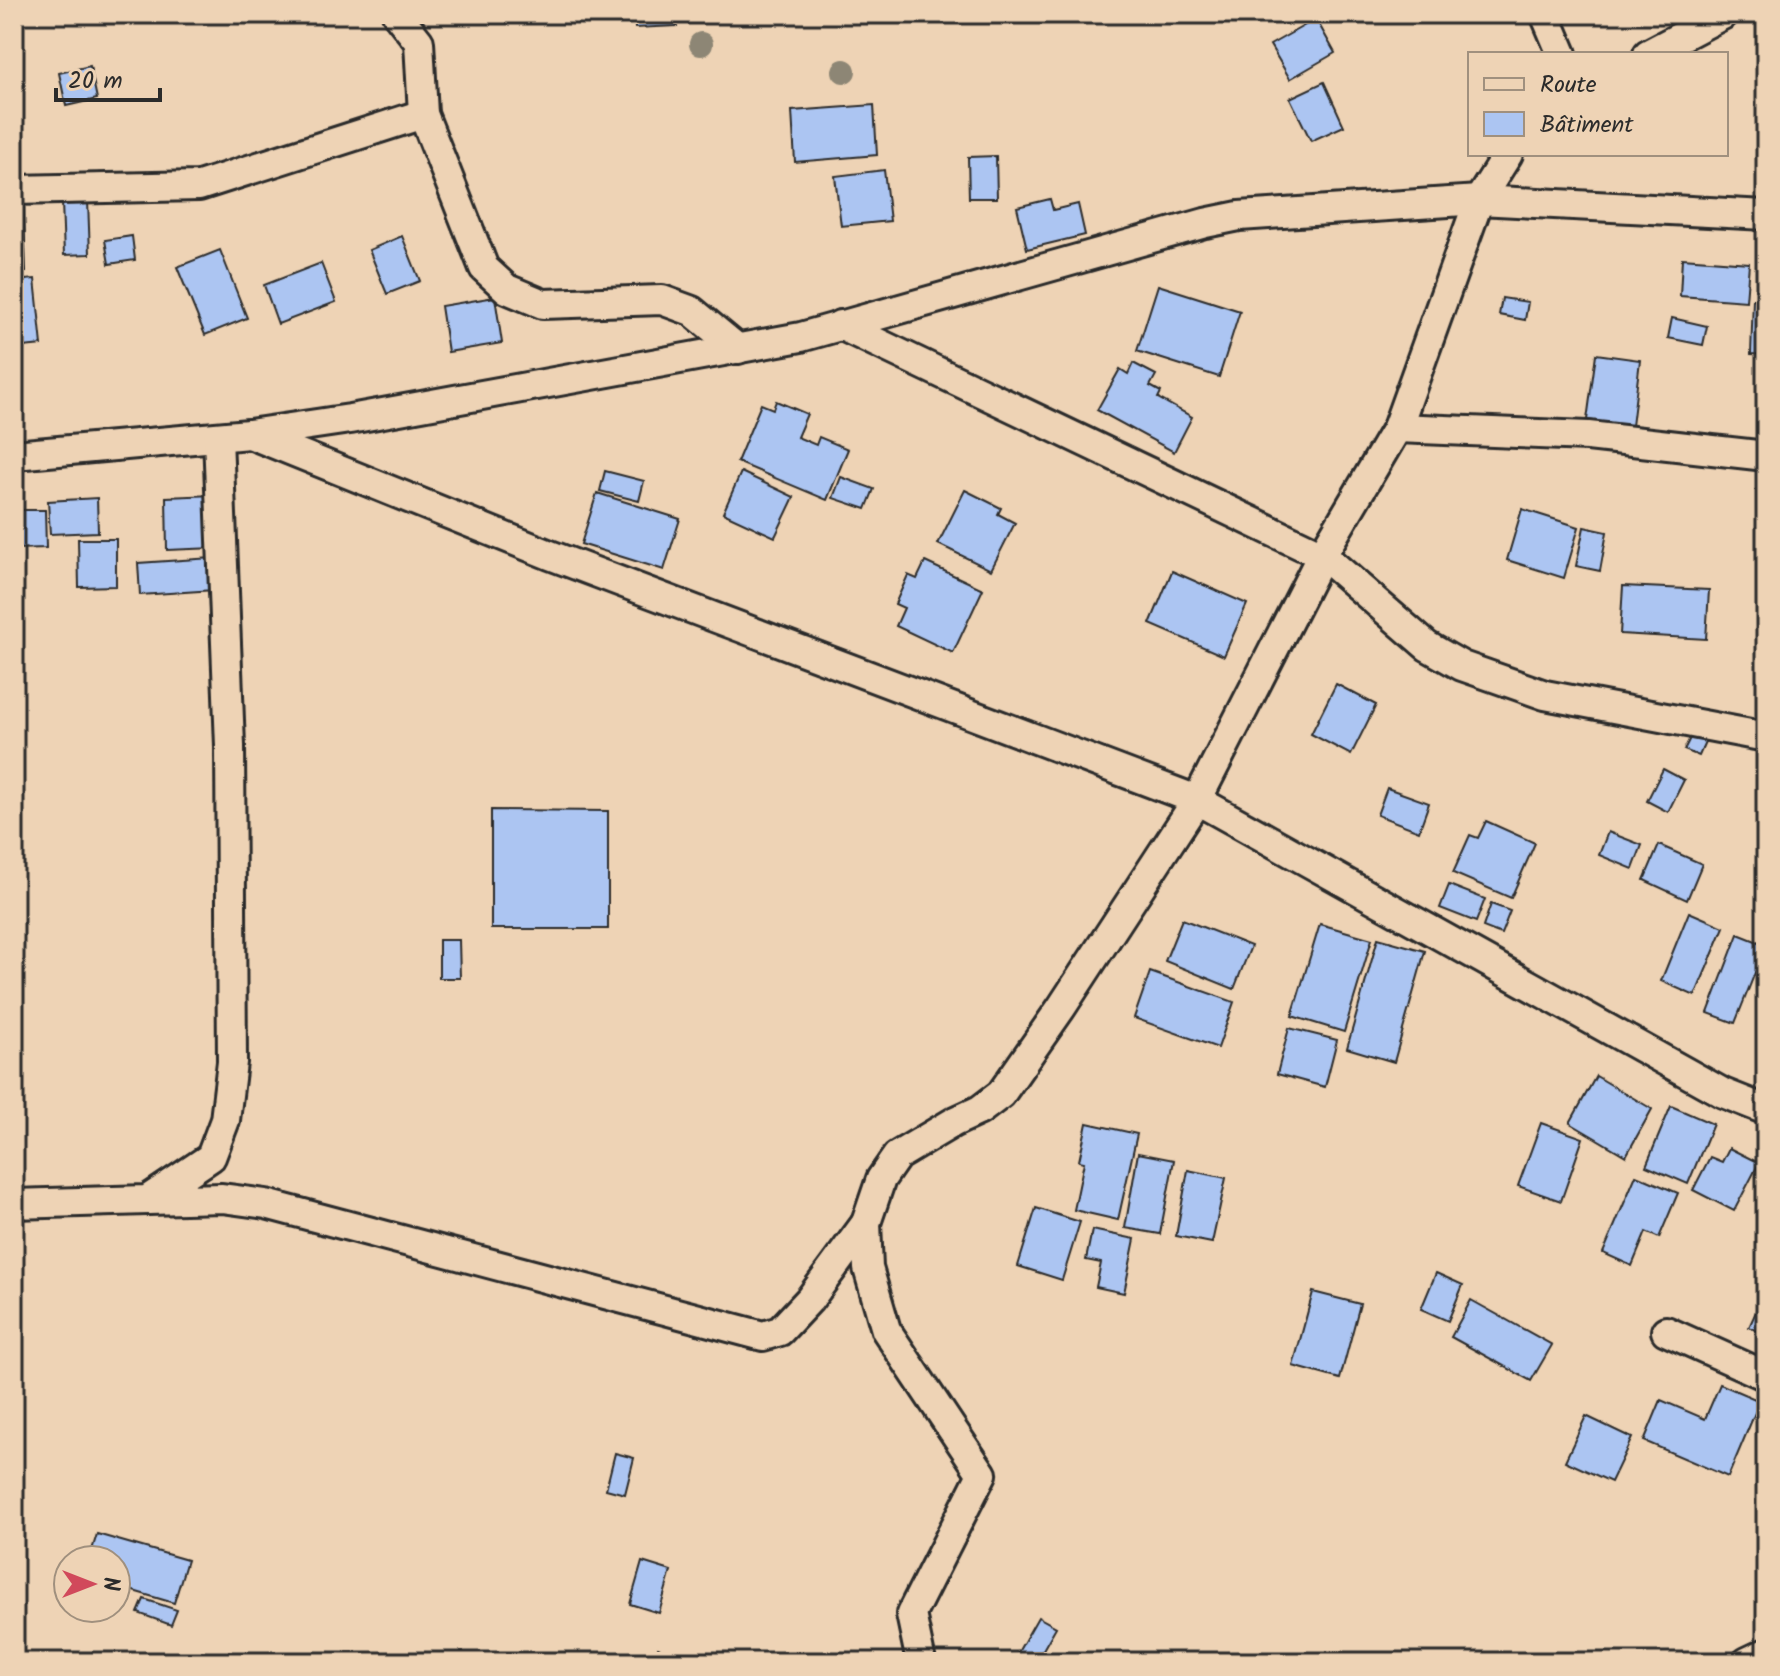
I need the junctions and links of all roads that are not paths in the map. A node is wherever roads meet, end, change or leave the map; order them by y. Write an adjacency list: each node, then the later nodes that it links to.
1 (397, 14): 6 (street)
2 (1545, 14): 4 (street)
3 (1724, 14): 5 (street)
4 (1561, 52)
5 (1652, 52)
6 (423, 114): 8 (street); 12 (street)
7 (1507, 156): 9 (street)
8 (14, 190)
9 (1479, 200): 10 (street); 11 (street); 13 (street)
10 (1766, 215)
11 (840, 325): 12 (street); 18 (street)
12 (738, 349): 14 (street)
13 (1397, 428): 17 (street); 18 (street)
14 (249, 434): 15 (street); 20 (street)
15 (218, 437): 16 (street); 22 (street)
16 (14, 455)
17 (1766, 456)
18 (1322, 555): 19 (street); 20 (street)
19 (1766, 737)
20 (1197, 800): 21 (street); 24 (street)
21 (1766, 1110)
22 (147, 1200): 23 (street); 24 (street)
23 (14, 1204)
24 (866, 1223): 28 (street)
25 (1666, 1331): 26 (street)
26 (1766, 1376)
27 (1766, 1653): 29 (street)
28 (921, 1662)
29 (1747, 1662)

